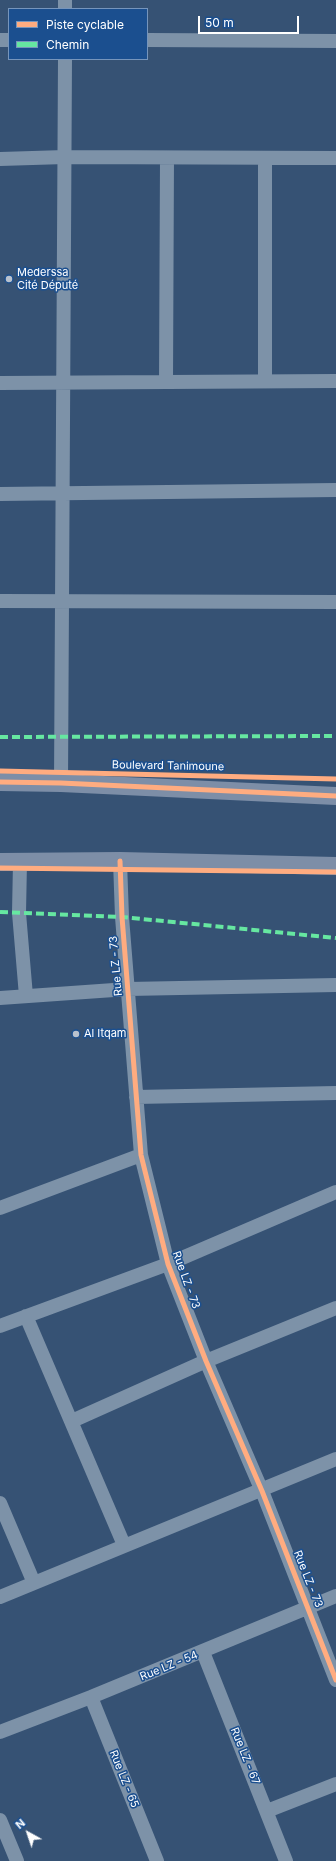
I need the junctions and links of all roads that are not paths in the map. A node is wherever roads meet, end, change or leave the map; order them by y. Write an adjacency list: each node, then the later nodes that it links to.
1 (148, 40): 2 (street)
2 (336, 41)
3 (65, 60): 4 (street)
4 (64, 157): 5 (street); 8 (street); 13 (street)
5 (167, 158): 6 (street); 11 (street)
6 (265, 158): 7 (street); 9 (street)
7 (336, 158)
8 (0, 159)
9 (265, 381): 10 (street); 11 (street)
10 (336, 381)
11 (166, 382): 13 (street)
12 (0, 383): 13 (street)
13 (63, 383): 15 (street)
14 (336, 490): 15 (street)
15 (63, 493): 16 (street); 18 (street)
16 (0, 494)
17 (0, 601): 18 (street)
18 (62, 602): 19 (street); 21 (street)
19 (336, 602)
20 (0, 782): 21 (main road, Boulevard Tanimoune)
21 (61, 783): 22 (main road, Boulevard Tanimoune)
22 (336, 796)
23 (120, 861): 25 (main road); 26 (main road); 28 (street, Rue LZ - 73)
24 (0, 862): 25 (main road)
25 (20, 862): 29 (street)
26 (336, 866)
27 (336, 985): 28 (street)
28 (128, 989): 29 (street); 32 (street, Rue LZ - 73)
29 (26, 996): 30 (street)
30 (0, 998)
31 (336, 1093): 32 (street)
32 (136, 1097): 33 (street, Rue LZ - 73)
33 (141, 1155): 35 (street); 36 (street, Rue LZ - 73)
34 (336, 1192): 36 (street)
35 (0, 1208)
36 (168, 1264): 38 (street); 40 (street, Rue LZ - 73)
37 (336, 1308): 40 (street)
38 (26, 1316): 39 (street); 41 (street)
39 (0, 1326)
40 (206, 1361): 41 (street); 43 (street, Rue LZ - 73)
41 (72, 1420): 45 (street)
42 (336, 1459): 43 (street)
43 (262, 1491): 45 (street); 49 (street, Rue LZ - 73)
44 (0, 1504): 46 (street)
45 (124, 1545): 46 (street)
46 (34, 1583): 48 (street)
47 (336, 1596): 49 (street, Rue LZ - 54)
48 (0, 1597)
49 (308, 1607): 50 (street, Rue LZ - 54); 51 (street, Rue LZ - 73)
50 (203, 1652): 52 (street, Rue LZ - 54); 55 (street, Rue LZ - 67)
51 (336, 1680)
52 (91, 1697): 53 (street, Rue LZ - 54); 58 (street, Rue LZ - 65)
53 (0, 1732)
54 (336, 1784): 55 (street)
55 (267, 1811): 59 (street, Rue LZ - 67)
56 (0, 1820): 57 (street)
57 (17, 1861)
58 (157, 1861)
59 (286, 1861)

